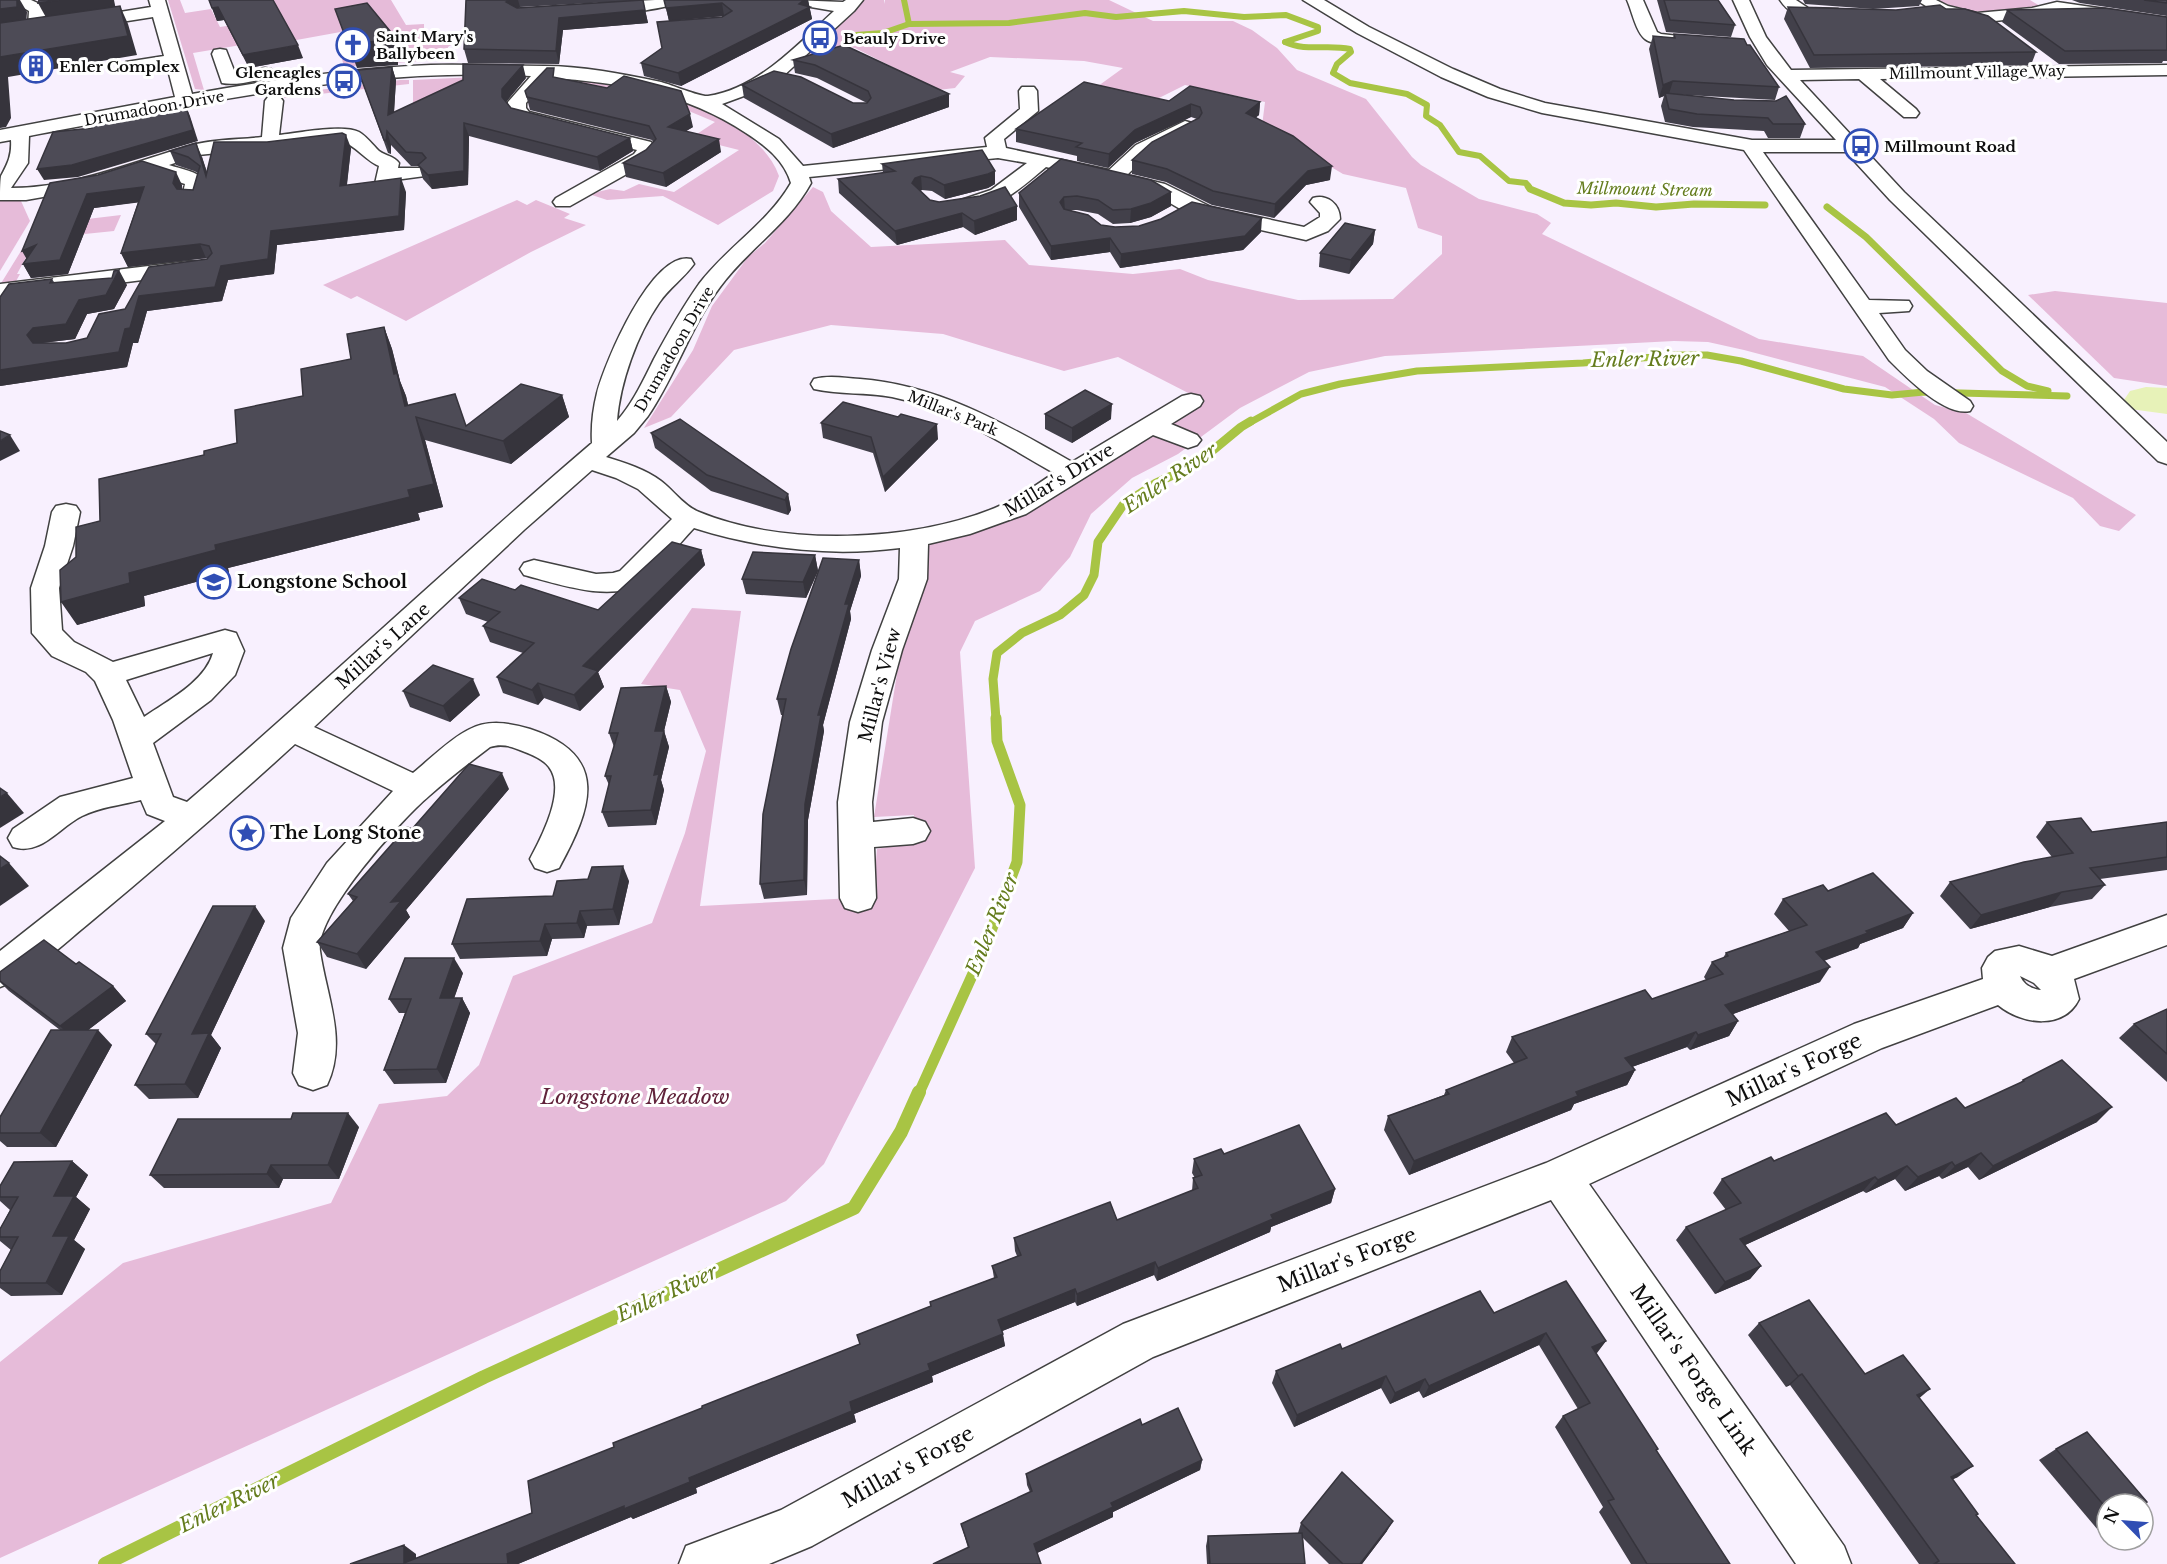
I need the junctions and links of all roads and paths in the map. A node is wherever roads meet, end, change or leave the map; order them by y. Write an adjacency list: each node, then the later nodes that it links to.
1 (18, 0): 19 (street)
2 (673, 0): 11 (street)
3 (799, 0): 9 (street)
4 (1311, 0): 44 (street)
5 (1635, 0): 22 (street)
6 (1741, 0): 34 (street)
7 (1788, 0): 15 (street)
8 (2038, 0): 13 (street)
9 (852, 4): 33 (street)
10 (158, 5): 19 (street); 27 (street)
11 (654, 5): 14 (street); 18 (street)
12 (1920, 7): 16 (street)
13 (2057, 7): 16 (street); 17 (street)
14 (585, 9)
15 (1849, 14)
16 (1978, 18): 20 (street)
17 (2167, 23)
18 (659, 26)
19 (36, 30): 21 (street)
20 (1999, 30)
21 (0, 36)
22 (1715, 44)
23 (2034, 57): 29 (street)
24 (612, 60): 32 (street)
25 (314, 64): 27 (street)
26 (132, 66): 27 (street)
27 (186, 67): 38 (street)
28 (545, 70): 32 (street, Drumadoon Drive); 38 (street, Drumadoon Drive); 56 (street)
29 (2052, 70): 30 (street, Millmount Village Way); 31 (street, Millmount Village Way)
30 (2167, 70)
31 (1863, 74): 34 (street, Millmount Village Way); 40 (street)
32 (591, 75): 39 (street, Drumadoon Drive)
33 (774, 75): 35 (street); 39 (street)
34 (1787, 75): 46 (street)
35 (792, 78)
36 (1028, 91): 47 (street)
37 (274, 101): 45 (street)
38 (185, 102): 42 (street, Drumadoon Drive)
39 (709, 102): 51 (street, Drumadoon Drive)
40 (1910, 113)
41 (1190, 125): 52 (street)
42 (19, 133): 43 (street, Drumadoon Drive); 53 (street)
43 (0, 136)
44 (1740, 138): 46 (street); 69 (street)
45 (274, 141): 49 (street); 50 (street)
46 (1851, 146): 76 (street)
47 (998, 152): 48 (street); 51 (street)
48 (1042, 160): 52 (street); 59 (street)
49 (147, 165): 54 (street); 55 (street)
50 (418, 172)
51 (798, 172): 75 (street, Drumadoon Drive)
52 (1113, 177): 58 (street)
53 (0, 187)
54 (0, 194)
55 (192, 197)
56 (572, 197)
57 (1320, 202): 61 (street)
58 (1189, 206): 60 (street); 61 (street)
59 (950, 207)
60 (1170, 219)
61 (1305, 234): 62 (street)
62 (1258, 240)
63 (683, 264): 75 (street)
64 (206, 267): 65 (street)
65 (147, 273): 66 (street); 67 (street)
66 (0, 291)
67 (133, 300)
68 (1901, 306): 69 (street)
69 (1863, 307): 72 (street)
70 (823, 384): 77 (street, Millar's Park)
71 (1191, 401): 73 (street, Millar's Drive)
72 (1961, 406)
73 (1152, 425): 74 (street); 77 (street, Millar's Drive)
74 (1188, 440)
75 (596, 453): 79 (street, Millar's Drive); 83 (street, Millar's Lane)
76 (2167, 456)
77 (1073, 473): 80 (street, Millar's Drive)
78 (66, 512): 82 (street)
79 (689, 518): 80 (street, Millar's Drive); 81 (street)
80 (914, 537): 89 (street, Millar's View)
81 (534, 569)
82 (108, 675): 84 (street); 84 (street)
83 (291, 729): 86 (street); 87 (street, Millar's Lane)
84 (135, 740): 85 (street)
85 (151, 785): 87 (street); 90 (street)
86 (416, 788): 91 (street); 95 (street)
87 (192, 818): 94 (street, Millar's Lane)
88 (913, 831): 89 (street)
89 (856, 836): 92 (street, Millar's View)
90 (25, 838)
91 (547, 859)
92 (858, 898)
93 (2162, 939): 96 (street, Millar's Forge)
94 (0, 972)
95 (313, 1073)
96 (1560, 1177): 97 (street, Millar's Forge); 98 (street, Millar's Forge Link)
97 (704, 1564)
98 (1826, 1564)

